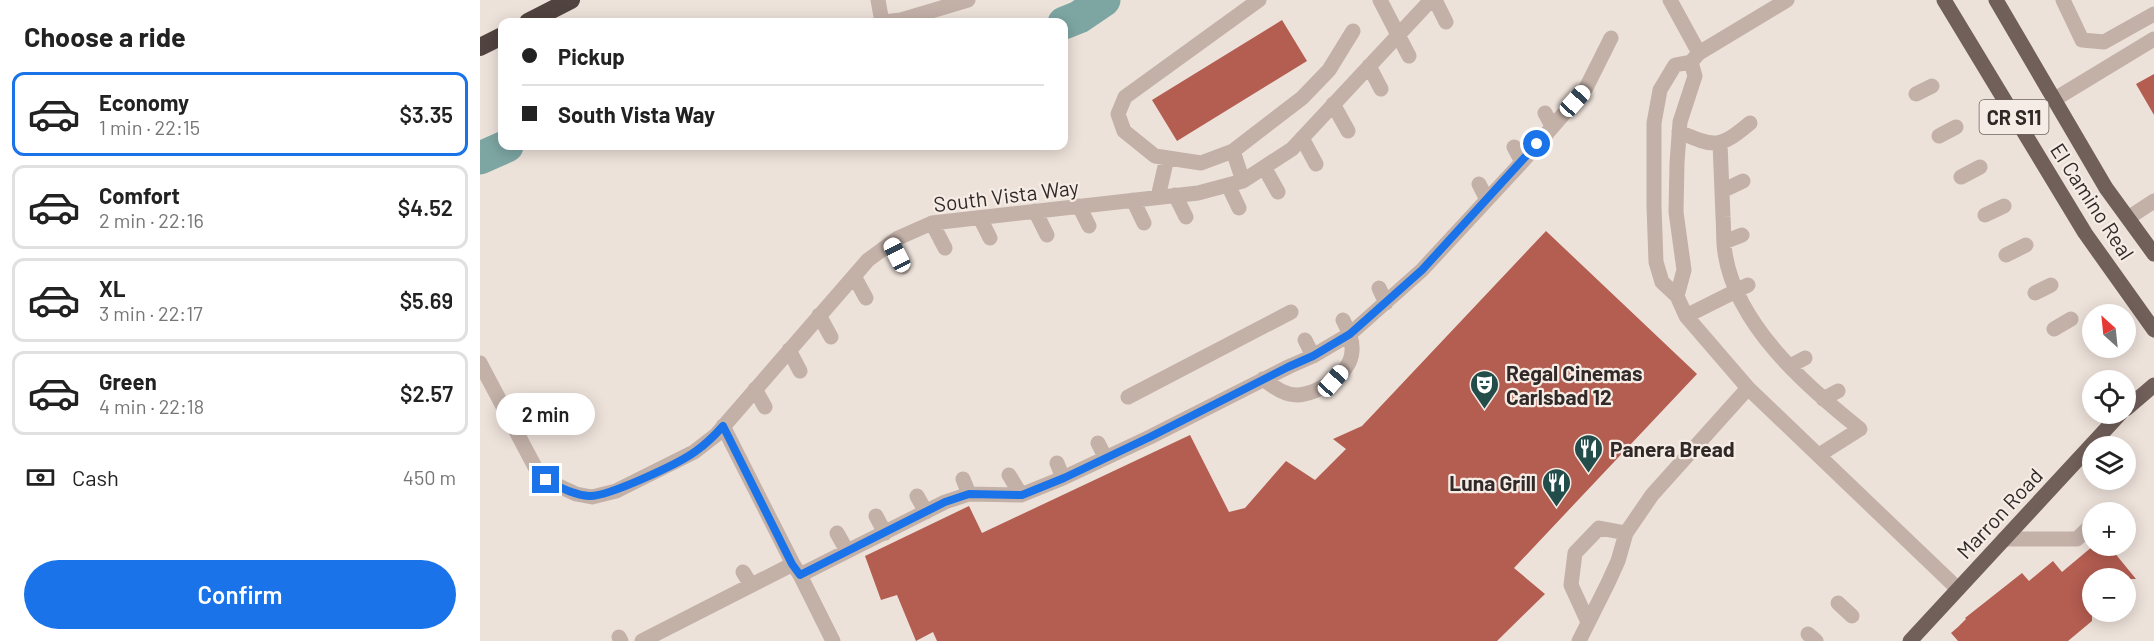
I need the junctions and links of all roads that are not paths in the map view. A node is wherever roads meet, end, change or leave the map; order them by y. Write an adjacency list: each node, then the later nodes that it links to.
1 (878, 0): 14 (street)
2 (968, 0): 15 (street)
3 (1259, 0): 42 (street)
4 (1380, 0): 18 (street)
5 (1433, 0): 16 (street); 18 (street, South Vista Way)
6 (1670, 0): 24 (street)
7 (1786, 0): 24 (street)
8 (1996, 0): 31 (main road, El Camino Real / CR S11)
9 (2063, 0): 12 (street)
10 (570, 1): 13 (highway)
11 (1943, 1): 98 (main road, El Camino Real / CR S11)
12 (2154, 14)
13 (536, 18)
14 (881, 18)
15 (908, 18)
16 (1446, 22)
17 (1353, 31): 26 (street)
18 (1398, 35): 23 (street); 25 (street, South Vista Way)
19 (498, 38): 22 (highway)
20 (1611, 38): 43 (street)
21 (2154, 39): 31 (street)
22 (480, 47)
23 (1410, 56)
24 (1695, 58): 36 (street); 89 (street)
25 (1370, 66): 28 (street); 29 (street, South Vista Way)
26 (1329, 70): 29 (street); 41 (street)
27 (1932, 86): 30 (street)
28 (1382, 89)
29 (1347, 90): 32 (street, South Vista Way)
30 (1916, 94)
31 (2055, 99): 66 (main road, El Camino Real / CR S11)
32 (1334, 104): 35 (street); 38 (street, South Vista Way)
33 (1750, 123): 39 (street)
34 (1956, 127): 37 (street)
35 (1348, 131)
36 (1679, 132): 39 (street); 89 (street)
37 (1939, 136)
38 (1302, 138): 44 (street); 45 (street, South Vista Way)
39 (1720, 143): 52 (street)
40 (1514, 147): 43 (street)
41 (1233, 151): 42 (street); 48 (street)
42 (1167, 158): 55 (street)
43 (1522, 162): 57 (street)
44 (1316, 164)
45 (1264, 167): 48 (street, South Vista Way); 53 (street)
46 (1980, 167): 47 (street)
47 (1961, 177)
48 (1243, 181): 51 (street, South Vista Way)
49 (1743, 181): 52 (street)
50 (1479, 184): 57 (street)
51 (1228, 185): 54 (street, South Vista Way); 61 (street)
52 (1722, 191): 75 (street)
53 (1278, 192)
54 (1175, 195): 55 (street, South Vista Way); 64 (street)
55 (1158, 197): 56 (street, South Vista Way)
56 (1133, 200): 59 (street, South Vista Way); 69 (street)
57 (1487, 200): 71 (street)
58 (2154, 201): 66 (street)
59 (1079, 206): 62 (street, South Vista Way); 70 (street)
60 (2004, 206): 63 (street)
61 (1239, 208)
62 (1035, 211): 65 (street, South Vista Way); 72 (street)
63 (1985, 215)
64 (1186, 217)
65 (980, 218): 68 (street, South Vista Way); 74 (street)
66 (2128, 218): 79 (main road, El Camino Real / CR S11)
67 (1446, 220): 71 (street)
68 (932, 223): 76 (street, South Vista Way); 78 (street)
69 (1144, 223)
70 (1089, 226)
71 (1454, 234): 83 (street)
72 (1047, 235)
73 (1742, 235): 75 (street)
74 (990, 238)
75 (1725, 242): 87 (street)
76 (891, 243): 82 (street); 84 (street, South Vista Way)
77 (2026, 245): 80 (street)
78 (945, 248)
79 (2154, 254)
80 (2006, 255)
81 (1414, 256): 83 (street)
82 (903, 267)
83 (1422, 270): 91 (street)
84 (854, 276): 90 (street); 93 (street, South Vista Way)
85 (2051, 285): 88 (street)
86 (1379, 288): 91 (street)
87 (1741, 288): 94 (street); 108 (street)
88 (2035, 294)
89 (1677, 296): 94 (street)
90 (866, 298)
91 (1386, 303): 99 (street)
92 (1291, 312): 105 (street)
93 (819, 315): 100 (street); 103 (street, South Vista Way)
94 (1686, 316): 112 (street)
95 (2071, 319): 97 (street)
96 (1343, 320): 99 (street)
97 (2054, 329)
98 (2154, 330)
99 (1350, 334): 104 (street); 110 (street)
100 (831, 337)
101 (1305, 340): 104 (street)
102 (1201, 342): 105 (street)
103 (789, 350): 109 (street); 113 (street, South Vista Way)
104 (1313, 356): 110 (street)
105 (1208, 357): 115 (street)
106 (1805, 358): 108 (street)
107 (480, 363): 120 (street, South Vista Way)
108 (1790, 366): 116 (street)
109 (800, 370)
110 (1263, 379): 124 (street)
111 (2154, 385): 117 (main road)
112 (1748, 388): 121 (street); 133 (street)
113 (755, 389): 118 (street); 120 (street, South Vista Way)
114 (1838, 391): 116 (street)
115 (1128, 397)
116 (1823, 399): 121 (street)
117 (2136, 400)
118 (765, 407)
119 (2111, 424): 135 (main road, Marron Road)
120 (723, 426): 137 (street)
121 (1819, 455): 138 (street)
122 (1057, 463): 124 (street)
123 (1009, 475): 127 (street)
124 (1064, 478): 127 (street)
125 (963, 479): 126 (street)
126 (969, 494): 127 (street); 129 (street)
127 (1022, 495)
128 (917, 496): 129 (street)
129 (926, 512): 132 (street)
130 (876, 516): 132 (street)
131 (837, 533): 136 (street)
132 (885, 533): 136 (street)
133 (1626, 533): 141 (street); 141 (street)
134 (2082, 534): 135 (street)
135 (2004, 539): 138 (main road, Marron Road)
136 (847, 551): 137 (street)
137 (796, 569): 142 (street); 143 (street)
138 (1958, 589): 145 (main road, Marron Road)
139 (1838, 603): 140 (street)
140 (1852, 616)
141 (1588, 622): 144 (street)
142 (642, 641)
143 (832, 641)
144 (1579, 641)
145 (1910, 641)

